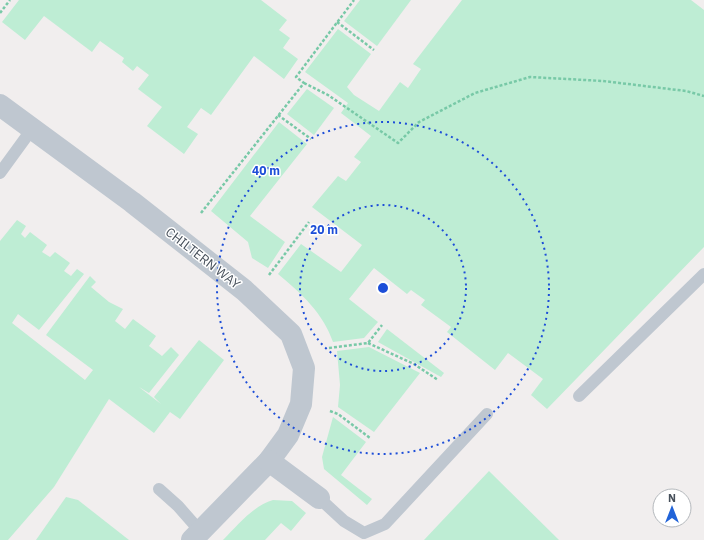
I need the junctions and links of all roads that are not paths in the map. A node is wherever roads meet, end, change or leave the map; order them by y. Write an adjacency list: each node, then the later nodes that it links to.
1 (0, 105): 2 (street, CHILTERN WAY)
2 (32, 129): 3 (lane); 7 (street, CHILTERN WAY)
3 (0, 173)
4 (704, 274): 5 (lane)
5 (579, 396)
6 (487, 414): 9 (lane)
7 (270, 461): 9 (street); 10 (street, CHILTERN WAY)
8 (159, 489): 10 (lane)
9 (319, 498)
10 (196, 536)

